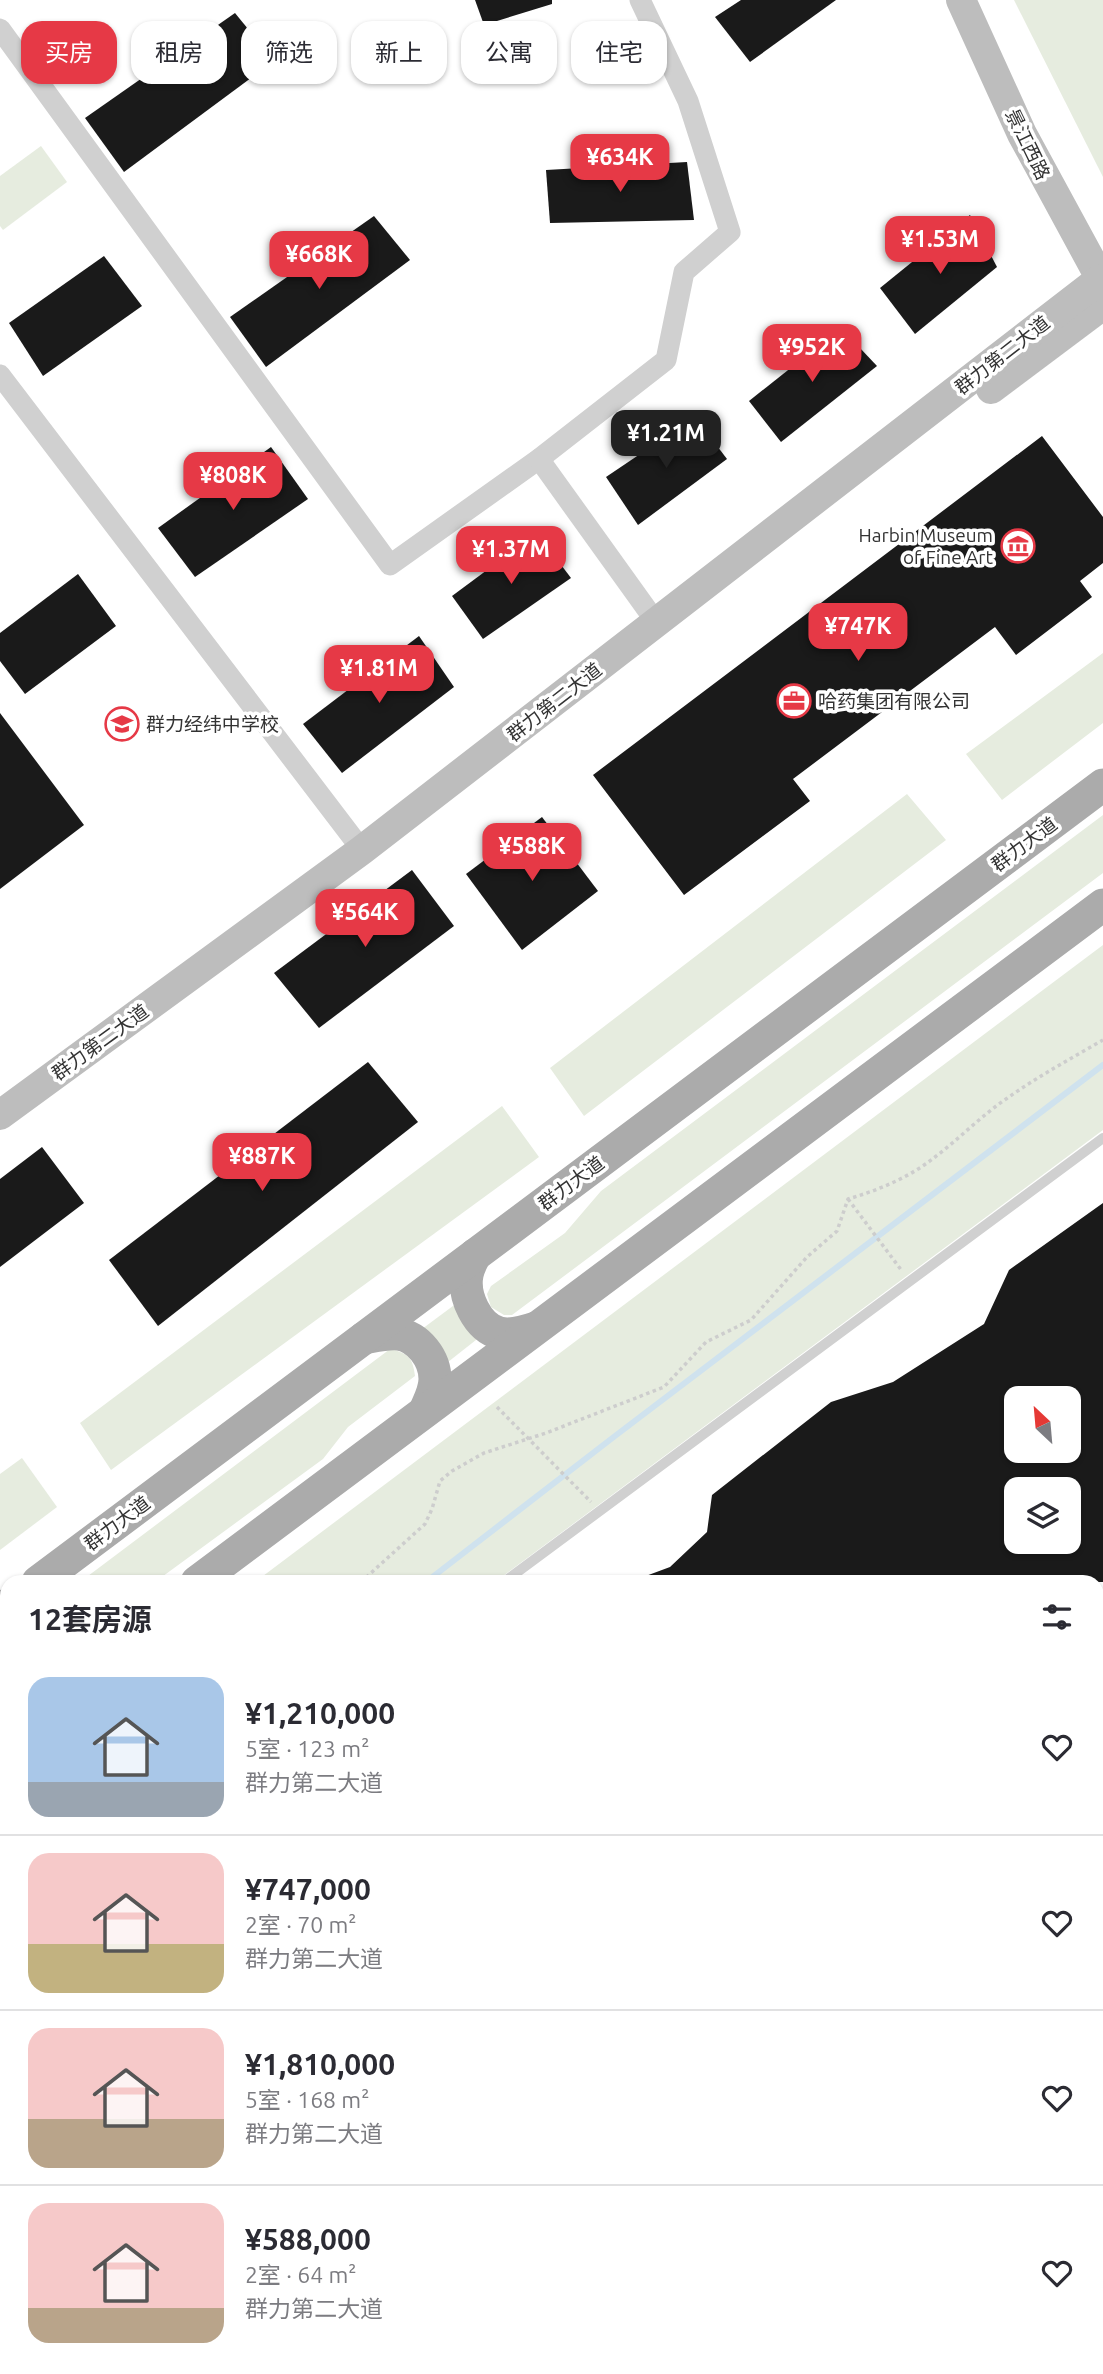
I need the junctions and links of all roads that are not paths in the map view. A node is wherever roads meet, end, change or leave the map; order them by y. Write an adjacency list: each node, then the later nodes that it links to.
1 (640, 0): 6 (street)
2 (961, 0): 4 (main road, 景江西路)
3 (0, 29): 6 (street)
4 (1101, 283): 7 (main road, 群力第二大道); 12 (main road, 群力第二大道)
5 (0, 375): 9 (street)
6 (539, 459): 7 (street)
7 (656, 622): 9 (main road, 群力第二大道)
8 (1103, 785): 14 (main road, 群力大道)
9 (362, 850): 11 (main road, 群力第二大道)
10 (1103, 905): 15 (main road)
11 (0, 1115)
12 (0, 1134)
13 (1103, 1138): 20 (lane)
14 (475, 1255): 15 (main road); 16 (main road, 群力大道)
15 (536, 1328): 17 (main road)
16 (364, 1338): 17 (main road); 18 (main road, 群力大道)
17 (425, 1411): 19 (main road)
18 (47, 1575)
19 (206, 1575)
20 (514, 1575)

